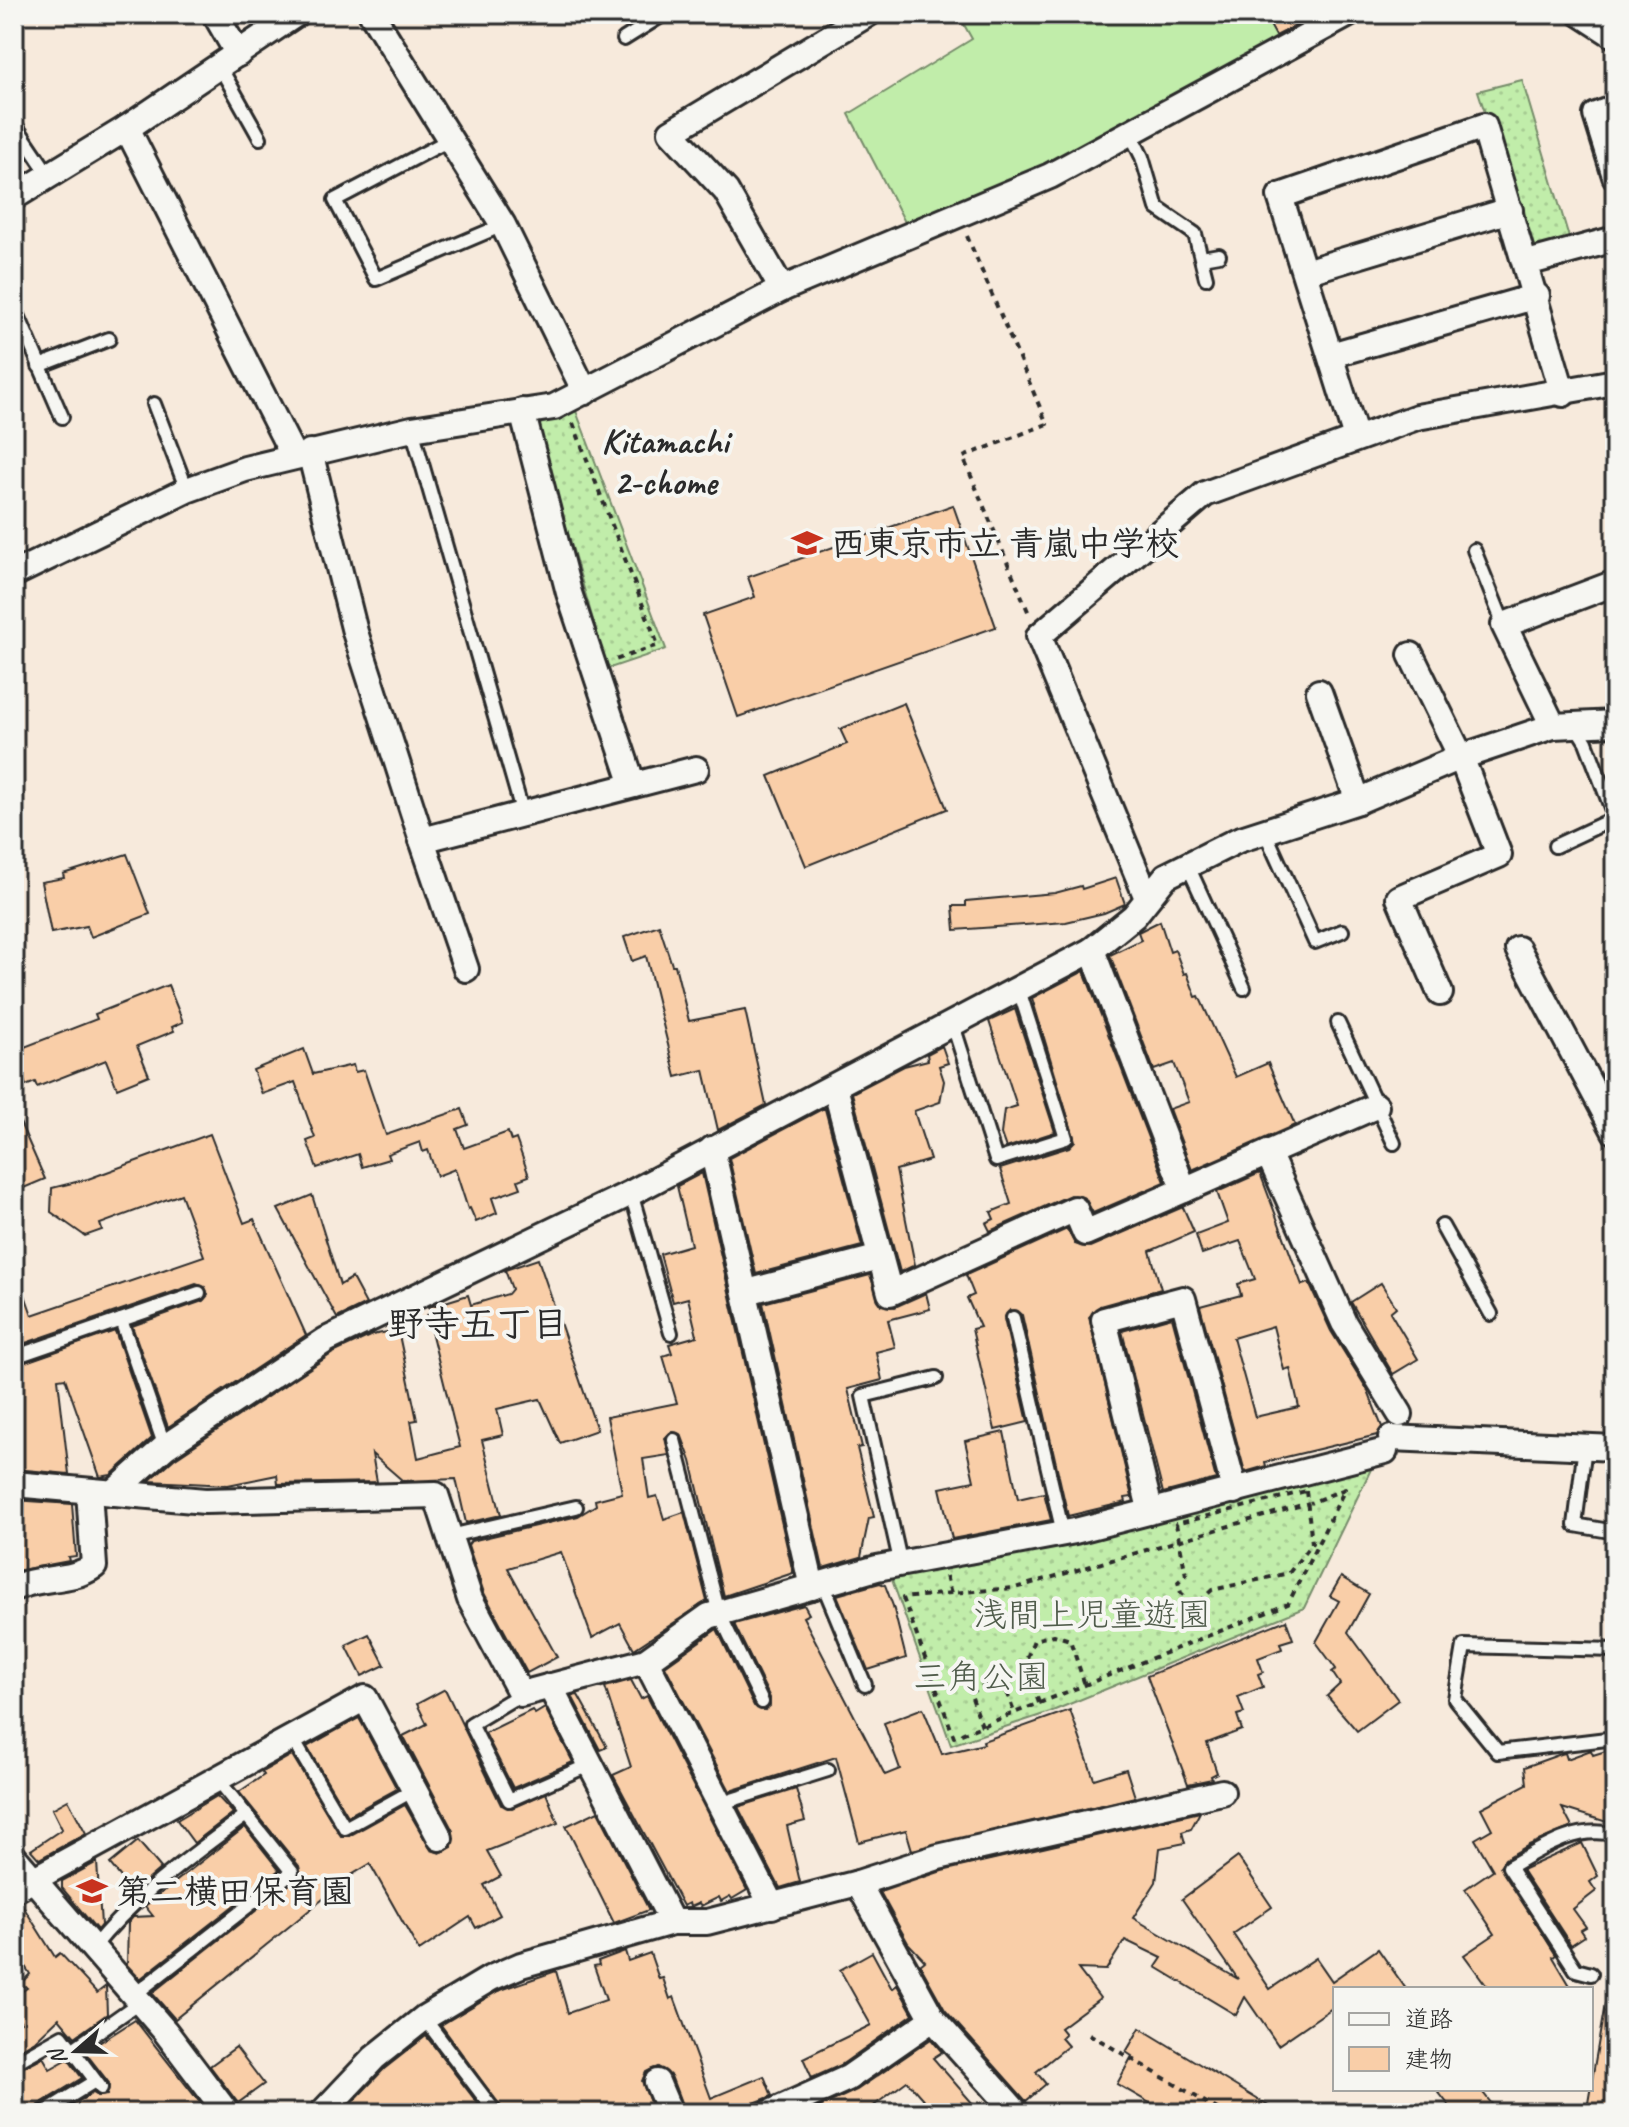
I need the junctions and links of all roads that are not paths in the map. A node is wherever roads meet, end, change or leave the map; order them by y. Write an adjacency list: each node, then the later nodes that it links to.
1 (215, 14): 12 (street)
2 (296, 14): 12 (street)
3 (372, 14): 18 (street)
4 (637, 14): 9 (lane)
5 (664, 14): 9 (lane)
6 (868, 14): 30 (street)
7 (1349, 14): 16 (street)
8 (1581, 14): 10 (street)
9 (645, 26): 11 (lane)
10 (1615, 36)
11 (624, 39)
12 (229, 61): 15 (street); 17 (lane)
13 (1615, 108): 20 (street)
14 (14, 123): 19 (lane)
15 (127, 128): 19 (street); 44 (street)
16 (1130, 133): 26 (lane); 30 (street)
17 (260, 138)
18 (451, 139): 23 (street); 23 (lane)
19 (49, 175): 21 (street)
20 (1615, 176)
21 (14, 197)
22 (1510, 210): 27 (street); 28 (street); 28 (street)
23 (503, 225): 37 (street)
24 (1615, 239): 27 (street)
25 (1219, 255): 26 (lane)
26 (1202, 258): 29 (lane)
27 (1527, 263): 31 (street)
28 (1305, 272): 34 (street)
29 (1206, 278)
30 (782, 289): 37 (street)
31 (1537, 296): 34 (street); 38 (street)
32 (14, 306): 35 (lane)
33 (109, 339): 35 (lane)
34 (1331, 355): 43 (street)
35 (39, 366): 41 (lane)
36 (1615, 382): 38 (street)
37 (585, 392): 40 (street)
38 (1563, 394): 43 (street)
39 (154, 404): 45 (lane)
40 (522, 411): 42 (street); 56 (street)
41 (62, 417)
42 (412, 429): 44 (street); 58 (lane)
43 (1356, 438): 64 (street)
44 (301, 453): 45 (street); 61 (street)
45 (187, 490): 47 (street)
46 (1474, 550): 49 (lane)
47 (14, 574)
48 (1615, 583): 49 (street)
49 (1504, 625): 53 (street)
50 (1411, 655): 54 (street)
51 (1319, 692): 57 (street)
52 (1615, 723): 53 (street)
53 (1564, 726): 54 (street); 59 (lane)
54 (1461, 757): 57 (street); 71 (street)
55 (696, 769): 56 (street)
56 (633, 785): 58 (street)
57 (1358, 801): 60 (street)
58 (523, 814): 61 (street)
59 (1615, 818): 62 (lane)
60 (1265, 832): 63 (street); 65 (lane)
61 (422, 840): 68 (street)
62 (1555, 846)
63 (1188, 866): 64 (street); 69 (lane)
64 (1147, 898): 67 (street)
65 (1342, 931)
66 (1518, 949): 76 (street)
67 (1092, 950): 70 (street); 80 (street)
68 (466, 969)
69 (1244, 988)
70 (1019, 990): 73 (street); 73 (lane)
71 (1440, 993)
72 (1338, 1023): 75 (lane)
73 (953, 1025): 74 (street)
74 (835, 1087): 78 (street); 83 (street)
75 (1376, 1106): 77 (lane); 79 (street)
76 (1615, 1132)
77 (1394, 1143)
78 (712, 1149): 81 (street); 84 (street)
79 (1268, 1153): 80 (street); 92 (street)
80 (1184, 1190): 83 (street)
81 (631, 1193): 89 (lane); 95 (street)
82 (1442, 1226): 86 (lane)
83 (880, 1257): 84 (street)
84 (747, 1292): 106 (street)
85 (199, 1293): 88 (lane)
86 (1491, 1314)
87 (1013, 1318): 103 (lane)
88 (121, 1320): 90 (lane); 95 (lane)
89 (671, 1333)
90 (14, 1357)
91 (936, 1378): 105 (lane)
92 (1400, 1414)
93 (674, 1440): 108 (lane)
94 (1585, 1446): 96 (street); 98 (street); 102 (lane)
95 (165, 1447): 99 (street)
96 (1615, 1448)
97 (14, 1484): 99 (street)
98 (1235, 1491): 101 (street); 101 (street)
99 (101, 1492): 104 (street); 107 (street)
100 (576, 1507): 104 (lane)
101 (1150, 1509): 103 (street)
102 (1615, 1532)
103 (1063, 1533): 105 (street)
104 (450, 1536): 113 (street)
105 (901, 1565): 106 (street)
106 (817, 1585): 108 (street); 111 (lane)
107 (14, 1588)
108 (719, 1613): 110 (street); 114 (lane)
109 (1615, 1650): 116 (lane)
110 (646, 1661): 112 (street); 122 (street)
111 (865, 1685)
112 (550, 1686): 113 (street); 117 (street)
113 (521, 1694): 117 (lane)
114 (762, 1702)
115 (292, 1738): 119 (street); 120 (lane); 120 (street)
116 (1615, 1738)
117 (591, 1764): 130 (street)
118 (828, 1770): 122 (lane)
119 (219, 1781): 123 (lane); 128 (street)
120 (414, 1790): 125 (street)
121 (1222, 1792): 127 (street)
122 (719, 1804): 129 (street)
123 (246, 1815): 131 (lane); 133 (lane)
124 (1615, 1835): 132 (lane)
125 (440, 1838)
126 (14, 1857): 128 (street)
127 (858, 1883): 129 (street); 135 (street)
128 (24, 1886): 131 (street)
129 (772, 1906): 130 (street)
130 (672, 1922): 134 (street)
131 (93, 1948): 133 (street)
132 (1591, 1974)
133 (137, 1998): 136 (lane); 140 (street)
134 (424, 2018): 141 (street); 142 (lane)
135 (933, 2019): 144 (street); 145 (street)
136 (72, 2050): 137 (lane); 139 (lane)
137 (14, 2063)
138 (657, 2082): 143 (street)
139 (43, 2113)
140 (227, 2113)
141 (322, 2113)
142 (496, 2113)
143 (670, 2113)
144 (770, 2113)
145 (1017, 2113)

